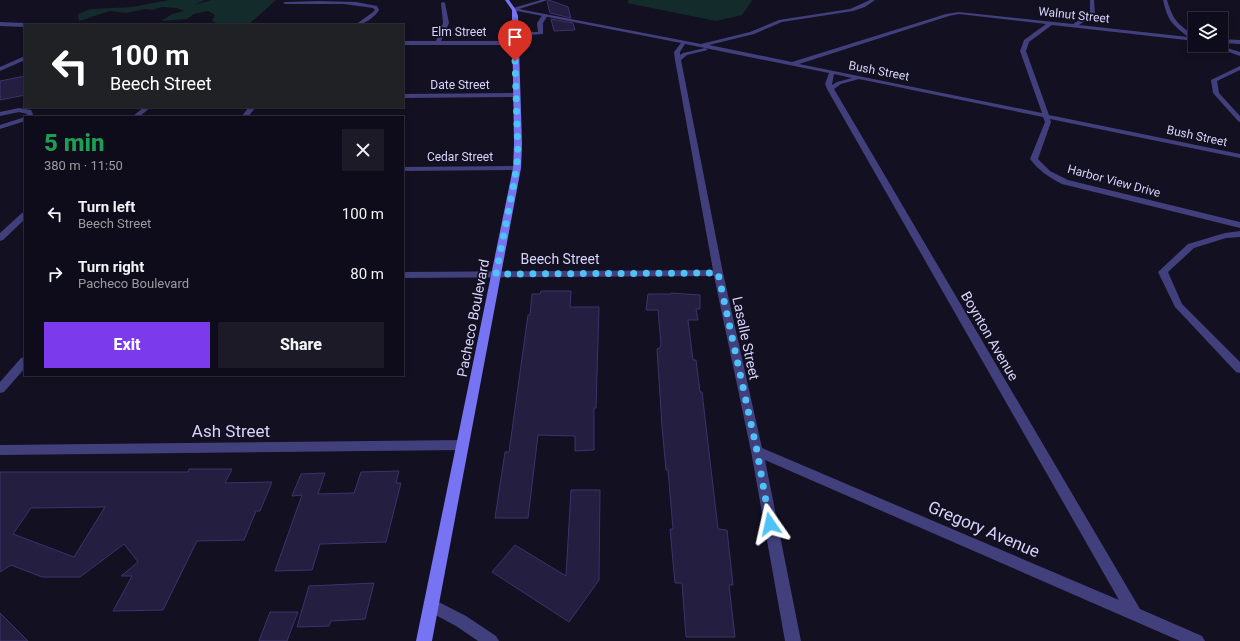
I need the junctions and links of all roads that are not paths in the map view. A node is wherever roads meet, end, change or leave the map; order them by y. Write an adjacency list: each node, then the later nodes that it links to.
1 (507, 0): 8 (main road)
2 (546, 0): 8 (street)
3 (873, 0): 23 (street)
4 (1092, 0): 14 (street)
5 (1165, 0): 15 (street)
6 (285, 3): 11 (street)
7 (443, 3): 21 (street)
8 (514, 10): 9 (street, Bush Street); 16 (main road, Pacheco Boulevard)
9 (545, 15): 16 (street, Elm Street); 22 (street, Bush Street)
10 (0, 24): 13 (street)
11 (360, 24)
12 (1050, 24): 14 (street, Walnut Street); 29 (street, Walnut Street); 43 (street)
13 (24, 25)
14 (1073, 26): 17 (street, Walnut Street)
15 (1188, 34)
16 (515, 38): 21 (street, Elm Street); 35 (main road, Pacheco Boulevard)
17 (1188, 38)
18 (1228, 41): 19 (street)
19 (1240, 42)
20 (404, 43): 21 (street, Elm Street)
21 (438, 43)
22 (683, 43): 23 (street, Bush Street); 28 (street, Lasalle Street)
23 (698, 46): 24 (street, Bush Street)
24 (716, 49): 28 (street); 29 (street, Bush Street)
25 (1228, 50): 26 (street)
26 (1240, 54)
27 (24, 58): 31 (street)
28 (678, 60): 54 (street, Lasalle Street)
29 (791, 64): 32 (street, Bush Street)
30 (1240, 68): 45 (street)
31 (0, 69)
32 (832, 73): 33 (street, Bush Street); 34 (street)
33 (858, 78): 34 (street); 43 (street, Bush Street)
34 (830, 89): 64 (street, Boynton Avenue)
35 (516, 95): 36 (street, Date Street); 48 (main road, Pacheco Boulevard)
36 (404, 96)
37 (147, 108): 41 (street)
38 (252, 108): 42 (street)
39 (0, 114): 40 (street)
40 (29, 116)
41 (136, 116)
42 (245, 116)
43 (1045, 116): 47 (street, Bush Street); 51 (street, Harbor View Drive)
44 (24, 119): 46 (street)
45 (1240, 120)
46 (0, 127)
47 (1240, 156)
48 (517, 168): 49 (street, Cedar Street); 55 (main road, Pacheco Boulevard)
49 (404, 169)
50 (24, 216): 53 (street)
51 (1240, 225)
52 (1240, 234): 58 (street)
53 (0, 238)
54 (718, 273): 55 (street, Beech Street); 62 (street, Lasalle Street)
55 (496, 274): 56 (street, Beech Street); 60 (main road, Pacheco Boulevard)
56 (404, 275)
57 (24, 362): 59 (street)
58 (1240, 369)
59 (0, 389)
60 (463, 446): 61 (street, Ash Street); 63 (main road, Pacheco Boulevard)
61 (0, 450)
62 (757, 451): 64 (street, Gregory Avenue); 67 (street, Lasalle Street)
63 (431, 605): 65 (main road, Pacheco Boulevard); 66 (street)
64 (1134, 613): 68 (street, Gregory Avenue)
65 (424, 641)
66 (491, 641)
67 (793, 641)
68 (1197, 641)

